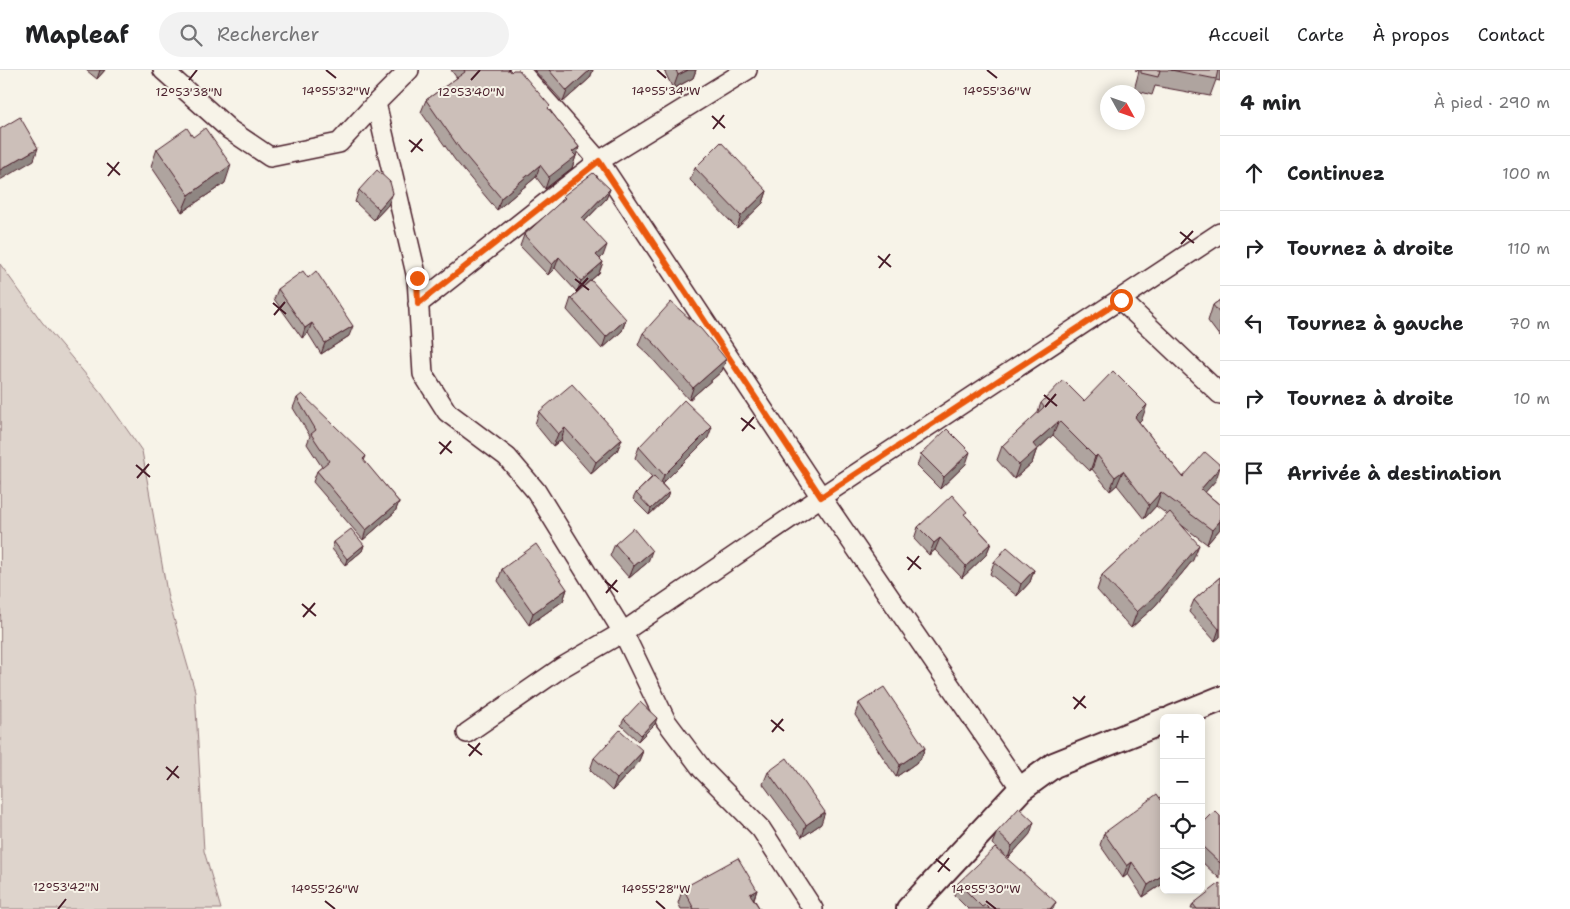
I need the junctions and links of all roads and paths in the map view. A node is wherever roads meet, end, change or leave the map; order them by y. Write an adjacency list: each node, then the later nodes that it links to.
1 (163, 70): 5 (street)
2 (409, 70): 5 (street)
3 (518, 70): 6 (street)
4 (747, 70): 6 (street)
5 (376, 103): 9 (street)
6 (599, 161): 9 (street); 11 (street)
7 (1220, 233): 8 (street)
8 (1121, 300): 10 (street); 11 (street)
9 (418, 304): 12 (street)
10 (1220, 394)
11 (821, 497): 12 (street); 17 (street)
12 (623, 632): 16 (street); 18 (street)
13 (1220, 699): 14 (street)
14 (1183, 714)
15 (1160, 723): 17 (street)
16 (467, 733)
17 (1021, 789): 19 (street)
18 (814, 909)
19 (909, 909)

